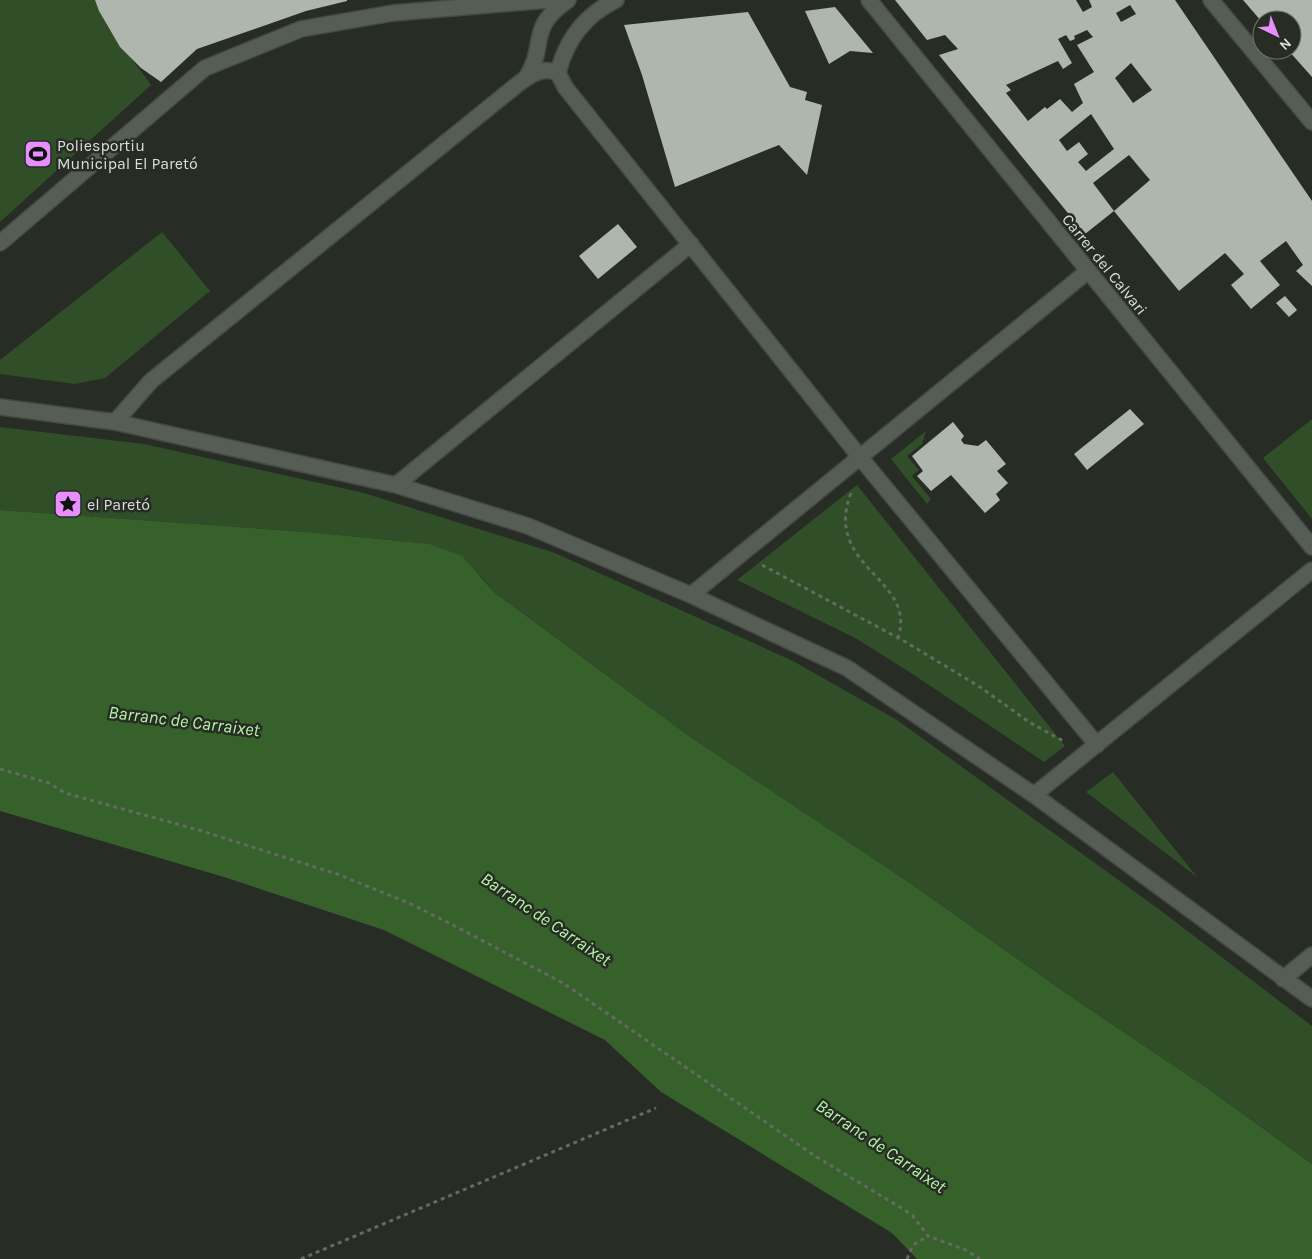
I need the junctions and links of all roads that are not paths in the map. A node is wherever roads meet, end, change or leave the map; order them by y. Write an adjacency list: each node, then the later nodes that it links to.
1 (548, 0): 9 (street)
2 (568, 0): 7 (street)
3 (616, 0): 6 (street)
4 (1212, 0): 8 (street)
5 (870, 2): 11 (street, Carrer del Calvari)
6 (558, 74): 7 (street); 10 (street)
7 (526, 78): 13 (street)
8 (1312, 122)
9 (0, 243)
10 (691, 244): 14 (street); 15 (street)
11 (1088, 272): 14 (street); 16 (street, Carrer del Calvari)
12 (0, 407): 13 (street)
13 (115, 422): 15 (street)
14 (860, 456): 18 (street); 19 (street)
15 (396, 485): 18 (street)
16 (1312, 547)
17 (1312, 570): 19 (street)
18 (691, 595): 20 (street)
19 (1097, 745): 20 (street)
20 (1034, 795): 22 (street)
21 (1312, 955): 22 (street)
22 (1283, 979): 23 (street)
23 (1312, 999)

